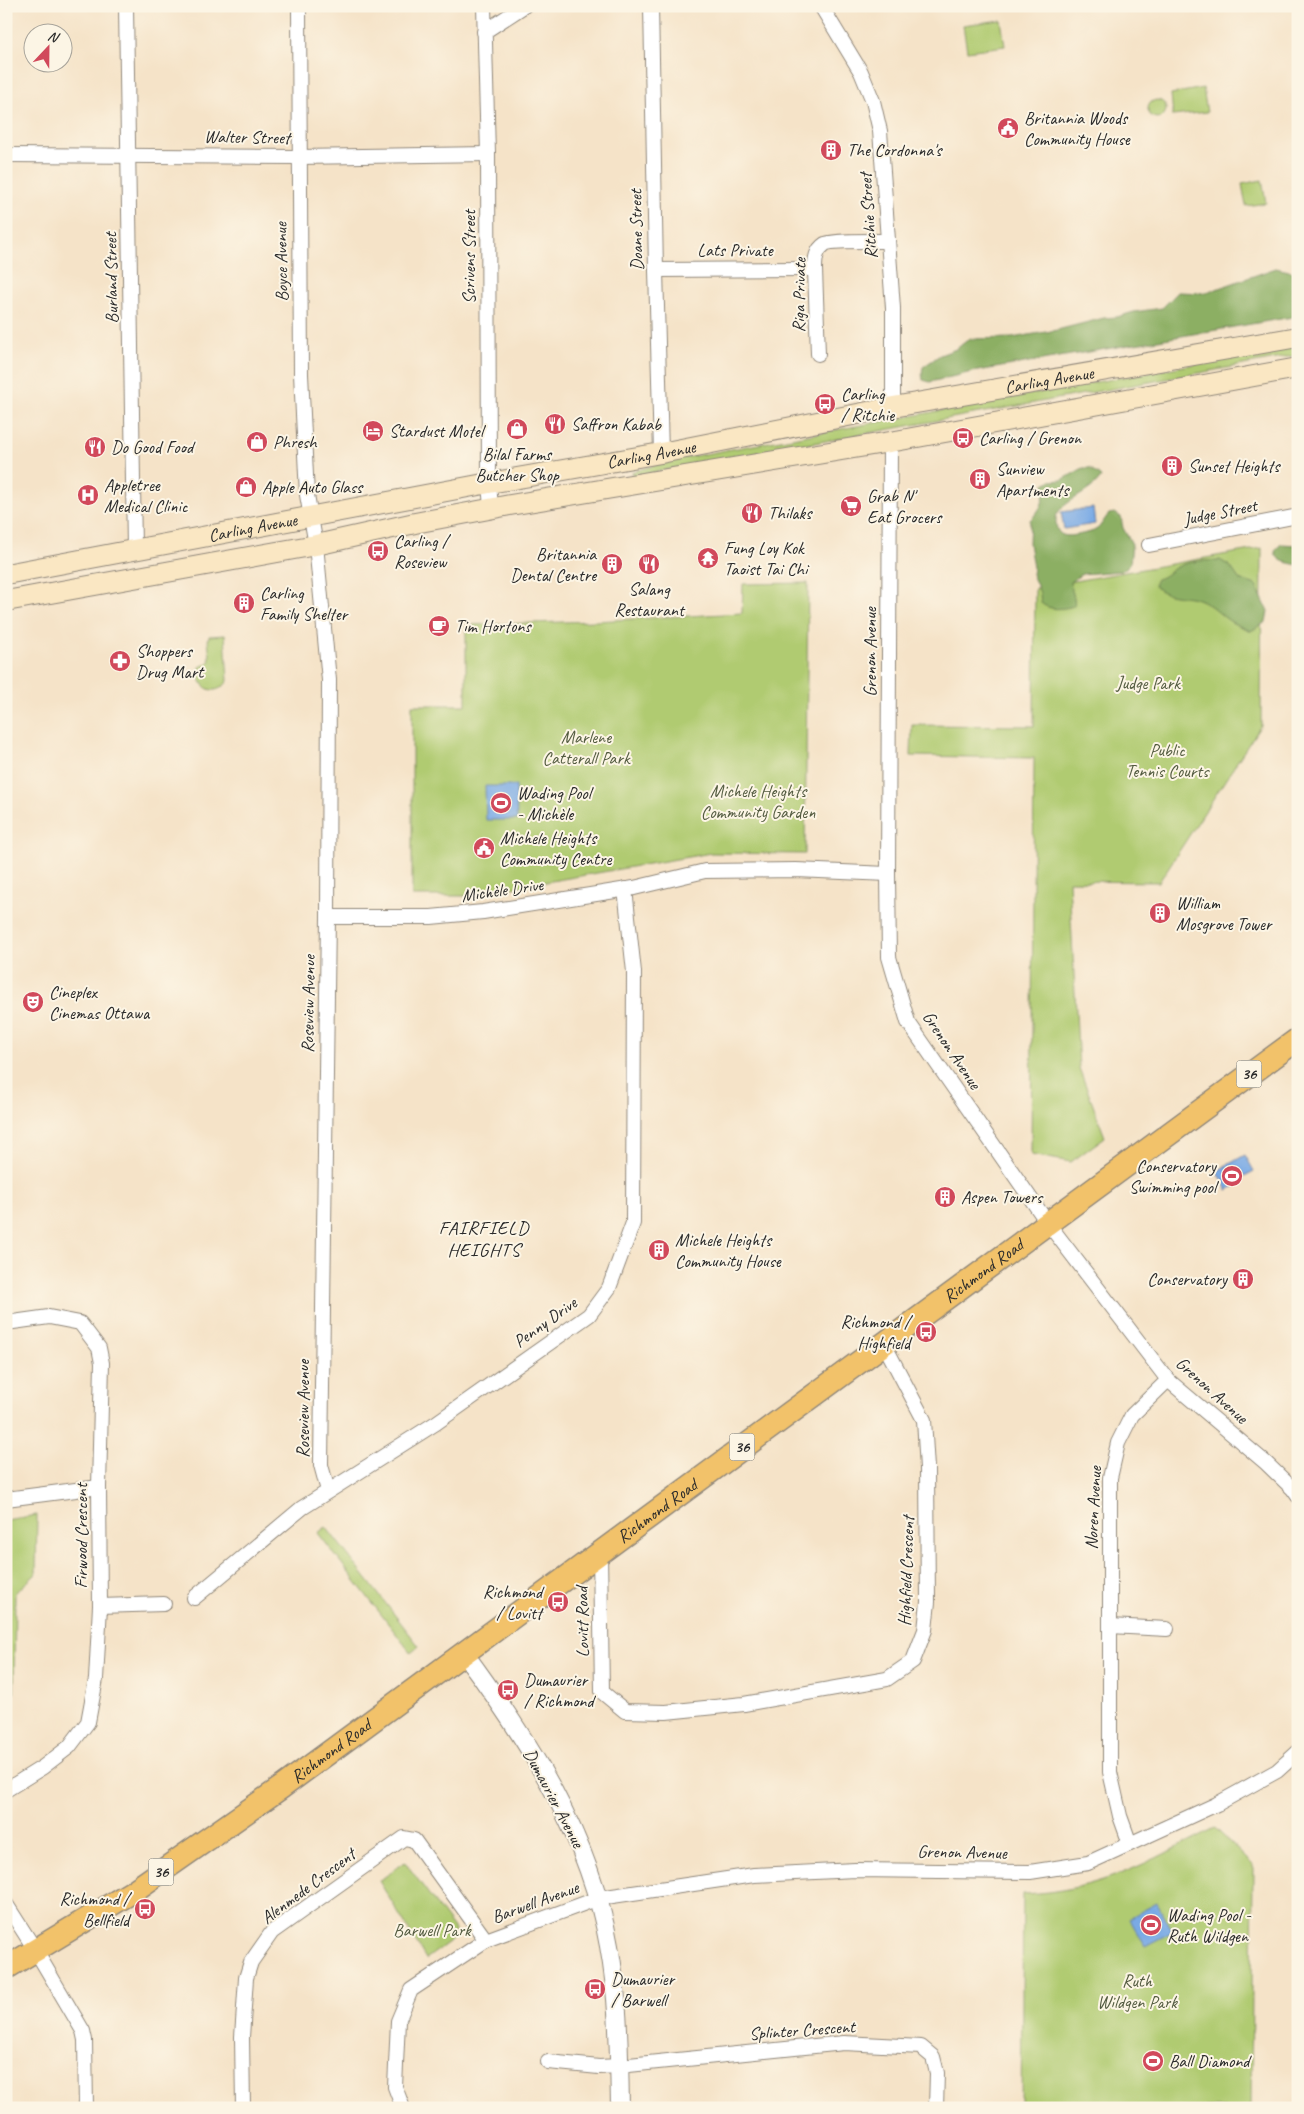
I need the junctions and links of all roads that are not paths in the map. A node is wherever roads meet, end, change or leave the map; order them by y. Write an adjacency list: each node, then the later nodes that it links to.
1 (126, 6): 8 (street, Burland Street)
2 (299, 6): 11 (street, Boyce Avenue)
3 (484, 6): 7 (street, Scrivens Street)
4 (524, 6): 7 (street)
5 (651, 6): 14 (street, Doane Street)
6 (821, 6): 12 (street, Ritchie Street)
7 (484, 32): 9 (street, Scrivens Street)
8 (128, 154): 10 (street, Walter Street); 11 (street, Walter Street); 27 (street, Burland Street)
9 (488, 154): 11 (street, Walter Street); 21 (street, Scrivens Street)
10 (6, 155)
11 (299, 157): 24 (street, Boyce Avenue)
12 (888, 241): 13 (street, Riga Private); 18 (street, Ritchie Street)
13 (814, 268): 14 (street, Lats Private); 16 (street, Riga Private)
14 (656, 270): 20 (street, Doane Street)
15 (1298, 337): 18 (main road, Carling Avenue)
16 (818, 354)
17 (1298, 368): 19 (main road, Carling Avenue)
18 (893, 407): 20 (main road, Carling Avenue)
19 (890, 442): 22 (main road, Carling Avenue); 30 (street, Grenon Avenue)
20 (661, 454): 21 (main road, Carling Avenue)
21 (489, 483): 22 (street, Scrivens Street); 24 (main road, Carling Avenue)
22 (491, 508): 25 (main road, Carling Avenue)
23 (1298, 516): 26 (street, Judge Street)
24 (311, 517): 25 (street, Roseview Avenue); 27 (main road, Carling Avenue)
25 (316, 545): 29 (main road, Carling Avenue); 32 (street, Roseview Avenue)
26 (1149, 545)
27 (134, 549): 28 (main road, Carling Avenue)
28 (6, 574)
29 (6, 601)
30 (888, 874): 31 (street, Michèle Drive); 34 (street, Grenon Avenue)
31 (625, 889): 32 (street, Michèle Drive); 39 (street, Penny Drive)
32 (328, 917): 39 (street, Roseview Avenue)
33 (1298, 1039): 34 (main road, Richmond Road / 36)
34 (1047, 1222): 36 (main road, Richmond Road / 36); 37 (street, Grenon Avenue)
35 (6, 1323): 38 (street, Firwood Crescent)
36 (884, 1344): 42 (main road, Richmond Road / 36); 49 (street, Highfield Crescent)
37 (1168, 1380): 40 (street, Grenon Avenue); 46 (street, Noren Avenue)
38 (99, 1487): 41 (street); 45 (street, Firwood Crescent)
39 (328, 1492): 43 (street, Penny Drive)
40 (1298, 1496)
41 (6, 1499)
42 (600, 1551): 48 (main road, Richmond Road / 36); 49 (street, Lovitt Road)
43 (194, 1598)
44 (164, 1604): 45 (street)
45 (100, 1606): 51 (street, Firwood Crescent)
46 (1110, 1626): 47 (street); 52 (street, Noren Avenue)
47 (1167, 1629)
48 (464, 1653): 53 (street, Dumaurier Avenue); 56 (main road, Richmond Road / 36)
49 (602, 1692)
50 (1298, 1752): 52 (street, Grenon Avenue)
51 (6, 1790)
52 (1130, 1844): 53 (street, Grenon Avenue)
53 (599, 1898): 55 (street, Barwell Avenue); 59 (street, Dumaurier Avenue)
54 (6, 1905): 56 (street)
55 (486, 1940): 61 (street, Alenmede Crescent); 62 (street, Barwell Avenue)
56 (36, 1951): 57 (main road, Richmond Road / 36); 60 (street)
57 (6, 1968)
58 (548, 2062): 59 (street, Splinter Crescent)
59 (620, 2066): 63 (street, Dumaurier Avenue); 64 (street, Splinter Crescent)
60 (86, 2108)
61 (243, 2108)
62 (403, 2108)
63 (620, 2108)
64 (936, 2108)

